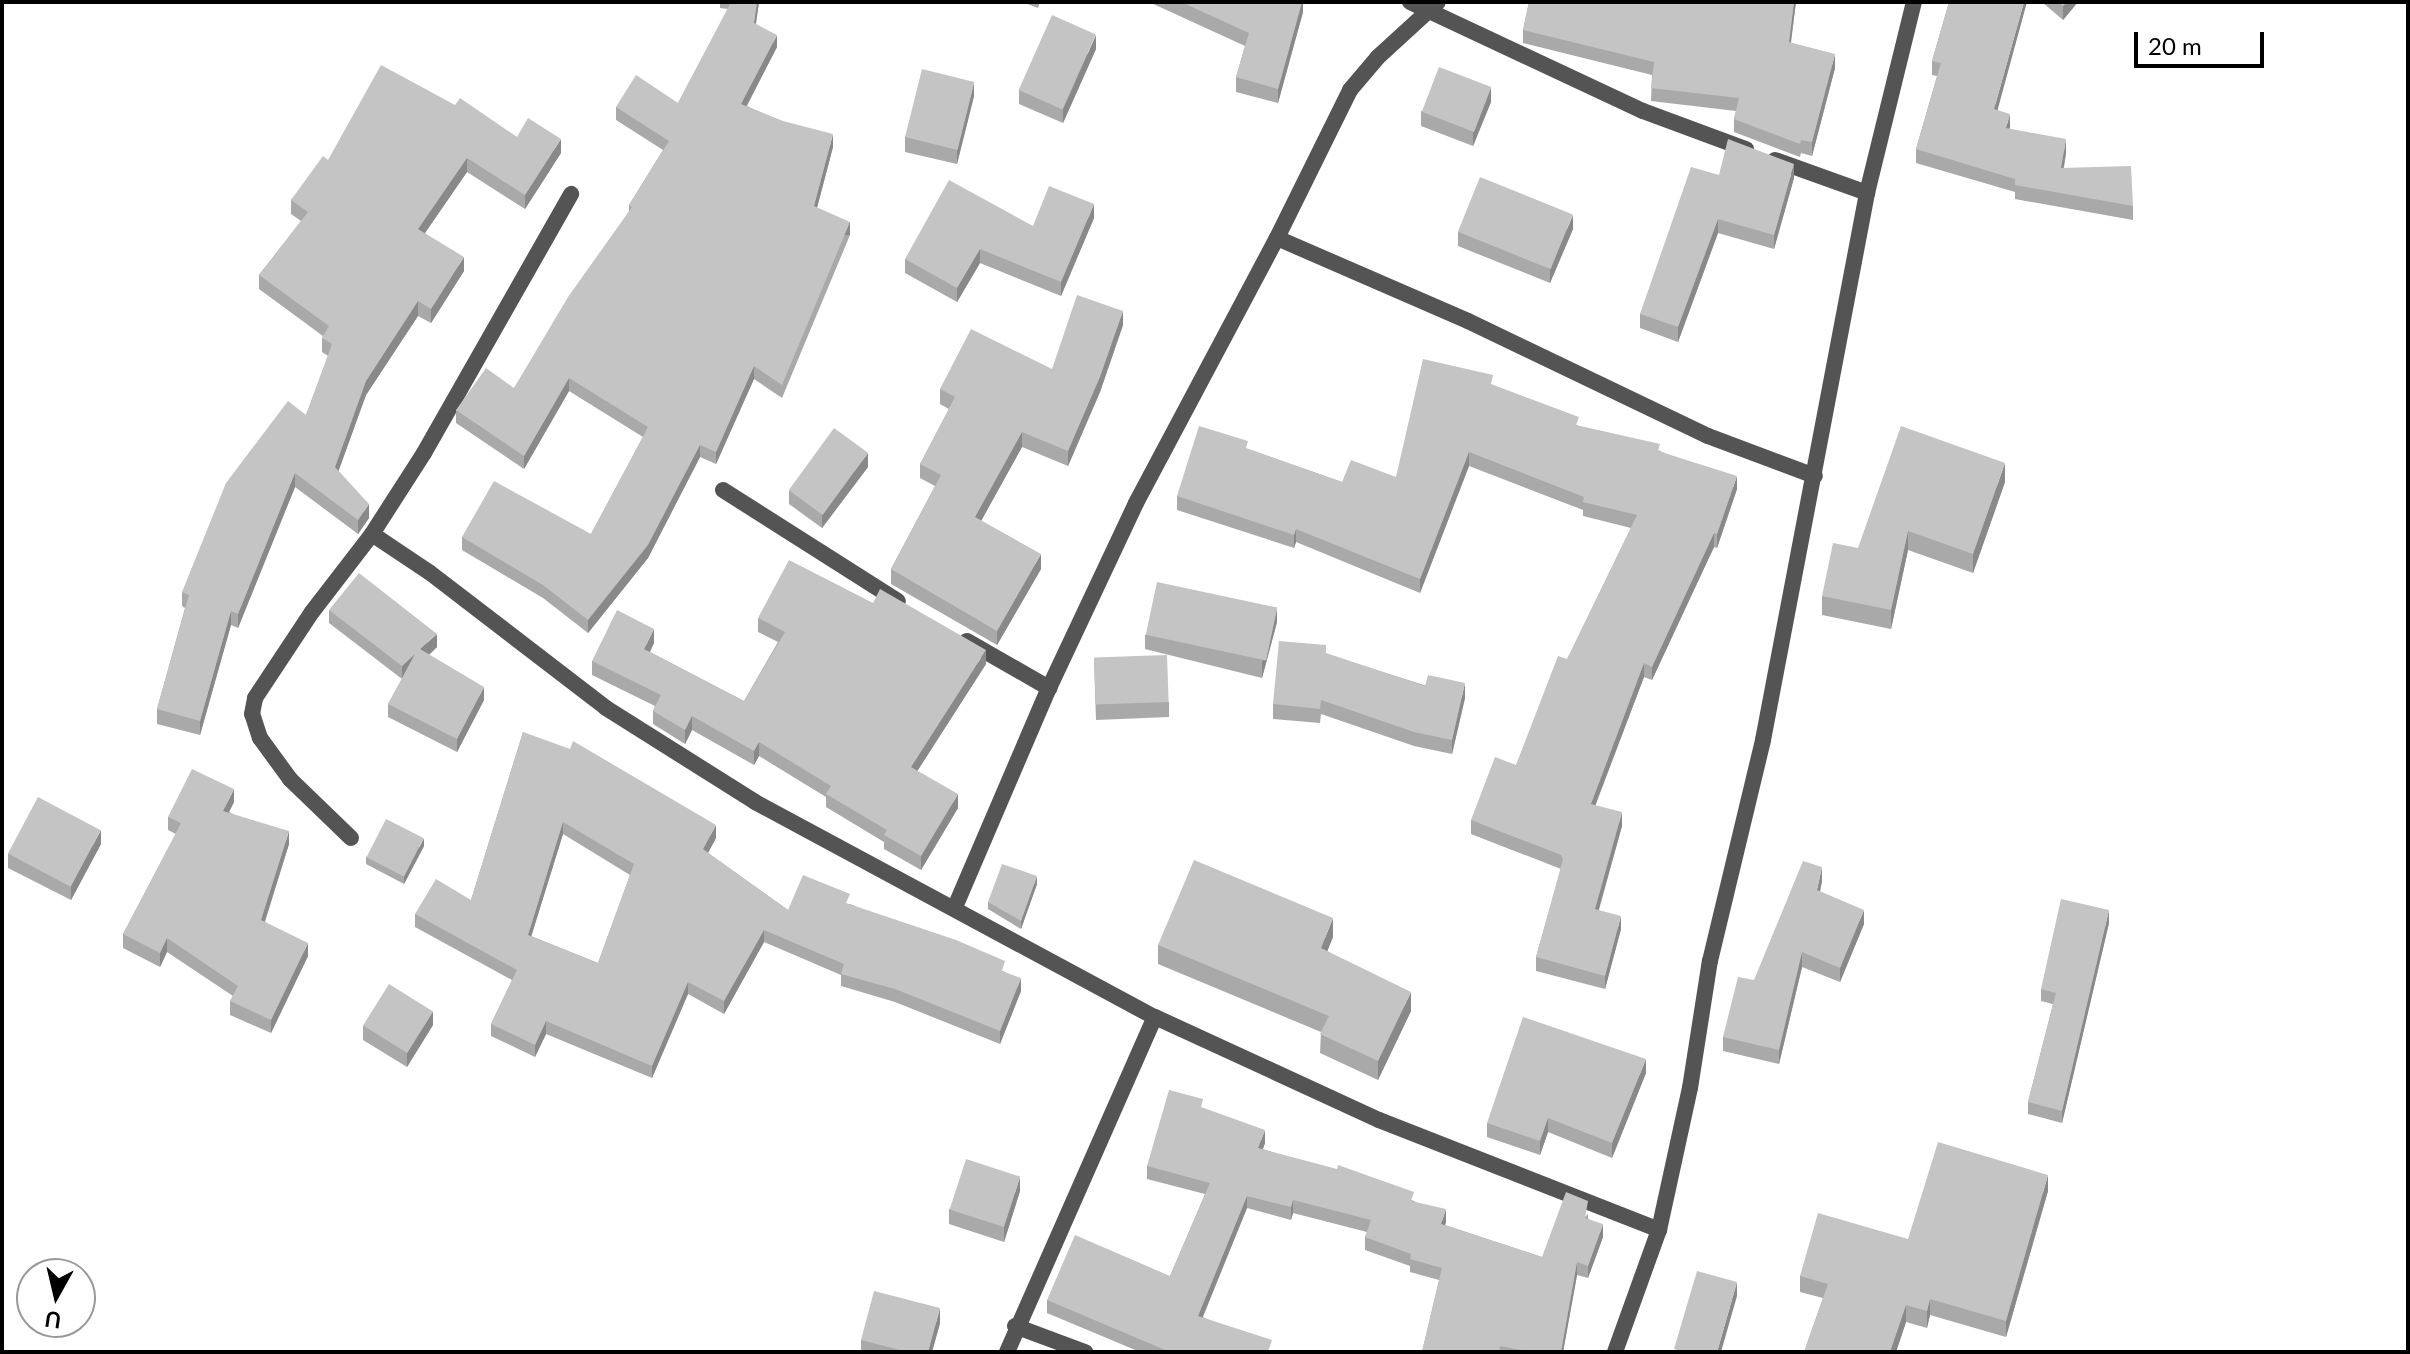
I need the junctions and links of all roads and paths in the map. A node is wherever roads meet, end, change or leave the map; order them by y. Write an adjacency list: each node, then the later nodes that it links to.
1 (1410, 2): 3 (street)
2 (1914, 2): 4 (street)
3 (1433, 7): 4 (street); 6 (street)
4 (1867, 193): 7 (street)
5 (571, 194): 9 (street)
6 (1277, 238): 7 (street); 12 (street)
7 (1815, 476): 16 (street)
8 (723, 490): 10 (street)
9 (372, 534): 13 (street); 14 (street)
10 (915, 611)
11 (955, 634): 12 (street)
12 (1049, 688): 14 (street)
13 (351, 838)
14 (955, 907): 15 (street)
15 (1155, 1017): 16 (street); 17 (street)
16 (1659, 1230): 20 (street)
17 (1015, 1326): 18 (street); 19 (street)
18 (1007, 1352)
19 (1085, 1352)
20 (1615, 1352)

